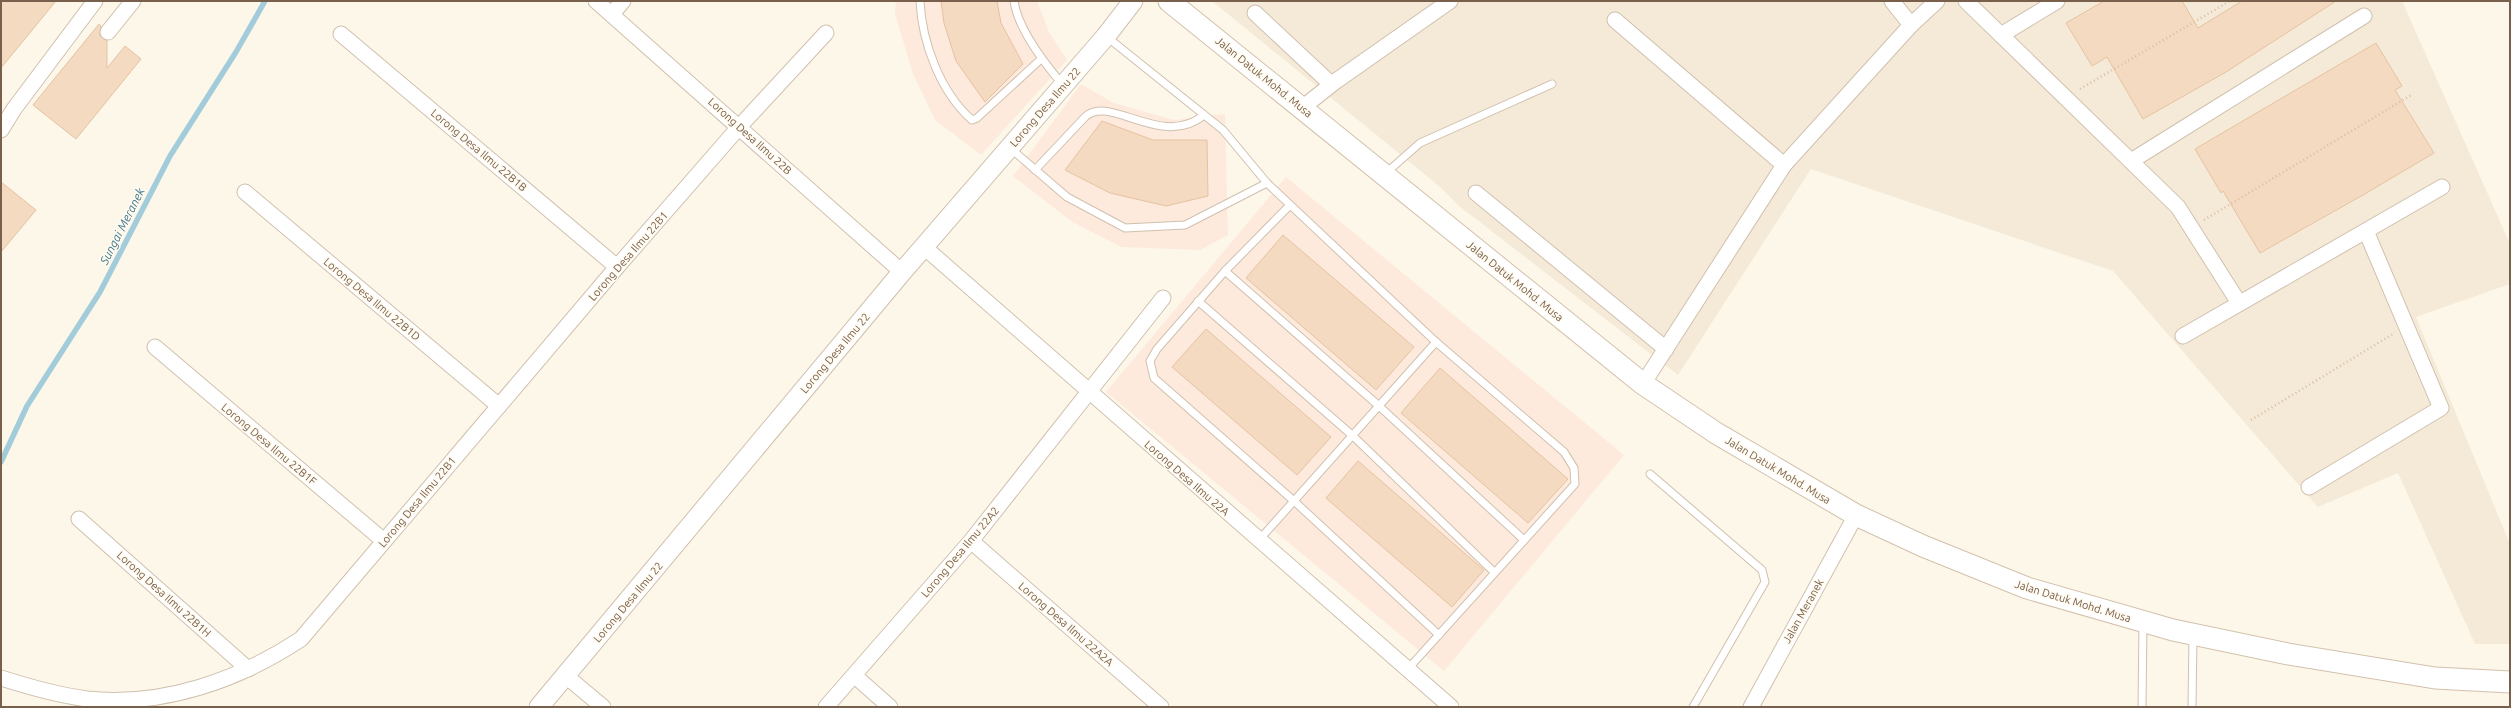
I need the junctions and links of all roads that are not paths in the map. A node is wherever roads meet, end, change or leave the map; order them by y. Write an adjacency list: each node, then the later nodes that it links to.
1 (95, 1): 31 (street)
2 (134, 1): 19 (street)
3 (596, 1): 15 (street, Lorong Desa Ilmu 22B)
4 (623, 1): 15 (street)
5 (920, 1): 24 (lane)
6 (1014, 1): 24 (lane)
7 (1133, 1): 23 (street, Lorong Desa Ilmu 22)
8 (1169, 1): 28 (main road, Jalan Datuk Mohd. Musa)
9 (1450, 1): 25 (street)
10 (1892, 1): 18 (street)
11 (1936, 1): 18 (street)
12 (1966, 1): 22 (street)
13 (2057, 1): 22 (street)
14 (1255, 13): 25 (street)
15 (612, 14): 30 (street, Lorong Desa Ilmu 22B)
16 (2364, 16): 34 (street)
17 (1615, 20): 35 (street)
18 (1911, 25): 35 (street)
19 (108, 32)
20 (826, 33): 30 (street, Lorong Desa Ilmu 22B1)
21 (341, 34): 45 (street, Lorong Desa Ilmu 22B1B)
22 (2001, 35): 34 (street)
23 (1106, 36): 27 (street, Lorong Desa Ilmu 22); 29 (lane)
24 (1041, 59): 27 (lane)
25 (1332, 84): 28 (street)
26 (1552, 84): 37 (lane)
27 (1063, 85): 33 (street, Lorong Desa Ilmu 22)
28 (1302, 108): 37 (main road, Jalan Datuk Mohd. Musa)
29 (1204, 115): 36 (lane); 38 (lane)
30 (740, 126): 45 (street, Lorong Desa Ilmu 22B1); 47 (street, Lorong Desa Ilmu 22B)
31 (1, 131): 32 (street)
32 (1, 140)
33 (1009, 148): 36 (lane); 44 (street, Lorong Desa Ilmu 22)
34 (2131, 161): 50 (street)
35 (1784, 165): 54 (street)
36 (1035, 170): 38 (lane)
37 (1384, 175): 55 (main road, Jalan Datuk Mohd. Musa)
38 (1267, 183): 42 (lane)
39 (2442, 187): 43 (street)
40 (245, 192): 57 (street, Lorong Desa Ilmu 22B1D)
41 (1476, 193): 54 (street)
42 (1290, 205): 46 (lane); 52 (lane)
43 (2366, 230): 50 (street); 61 (street)
44 (924, 247): 47 (street, Lorong Desa Ilmu 22); 56 (street, Lorong Desa Ilmu 22A)
45 (618, 267): 57 (street, Lorong Desa Ilmu 22B1)
46 (1224, 271): 49 (lane); 58 (lane)
47 (902, 272): 75 (street, Lorong Desa Ilmu 22)
48 (1163, 298): 56 (street, Lorong Desa Ilmu 22A2)
49 (1198, 301): 59 (lane); 62 (lane)
50 (2240, 303): 51 (street)
51 (2183, 336)
52 (1436, 342): 58 (lane); 66 (lane)
53 (155, 347): 67 (street, Lorong Desa Ilmu 22B1F)
54 (1666, 349): 55 (street)
55 (1643, 384): 63 (main road, Jalan Datuk Mohd. Musa)
56 (1090, 393): 65 (street, Lorong Desa Ilmu 22A); 68 (street, Lorong Desa Ilmu 22A2)
57 (499, 406): 67 (street, Lorong Desa Ilmu 22B1)
58 (1379, 406): 59 (lane); 66 (lane)
59 (1353, 436): 62 (lane); 69 (lane)
60 (1650, 474): 85 (lane)
61 (2309, 487)
62 (1294, 501): 65 (lane); 71 (lane)
63 (1856, 515): 70 (main road, Jalan Datuk Mohd. Musa); 86 (street, Jalan Meranek)
64 (80, 519): 73 (street, Lorong Desa Ilmu 22B1H)
65 (1260, 540): 74 (street, Lorong Desa Ilmu 22A)
66 (1524, 540): 69 (lane)
67 (384, 541): 73 (street, Lorong Desa Ilmu 22B1)
68 (971, 541): 76 (street, Lorong Desa Ilmu 22A2); 83 (street, Lorong Desa Ilmu 22A2A)
69 (1494, 572): 71 (lane)
70 (2143, 622): 72 (main road, Jalan Datuk Mohd. Musa); 87 (lane)
71 (1439, 635): 74 (lane)
72 (2193, 635): 78 (main road, Jalan Datuk Mohd. Musa); 88 (lane)
73 (248, 669): 77 (street, Lorong Desa Ilmu 22B1)
74 (1407, 670): 84 (street, Lorong Desa Ilmu 22A)
75 (566, 676): 79 (street, Lorong Desa Ilmu 22); 80 (street)
76 (855, 676): 81 (street, Lorong Desa Ilmu 22A2); 82 (street)
77 (1, 678)
78 (2510, 682)
79 (539, 707)
80 (602, 707)
81 (826, 707)
82 (890, 707)
83 (1161, 707)
84 (1451, 707)
85 (1693, 707)
86 (1751, 707)
87 (2142, 707)
88 (2192, 707)

